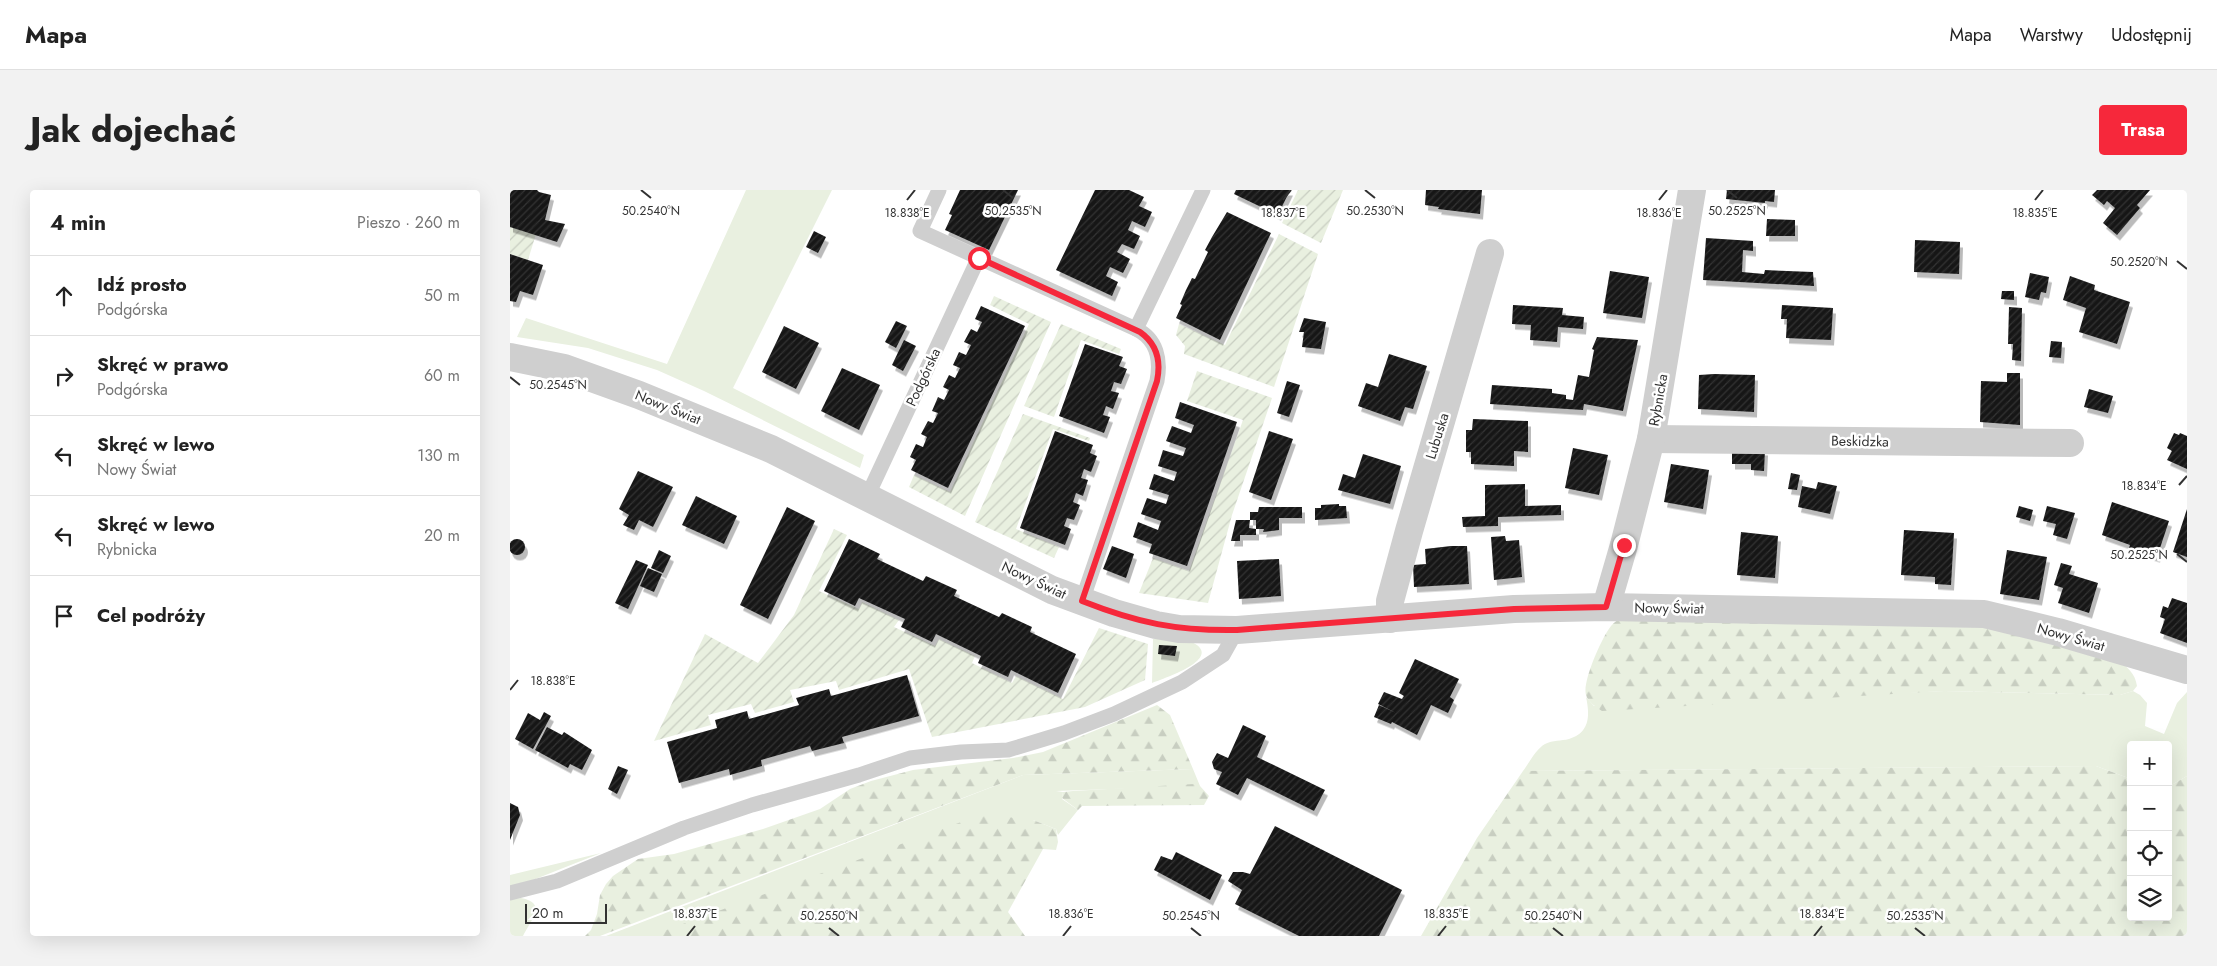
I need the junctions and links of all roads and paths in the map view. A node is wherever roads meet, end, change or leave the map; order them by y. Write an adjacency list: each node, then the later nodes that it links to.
1 (939, 190): 5 (lane)
2 (1203, 190): 6 (lane)
3 (1692, 190): 8 (street, Rybnicka)
4 (1490, 253): 13 (street, Lubuska)
5 (979, 258): 6 (lane); 10 (lane, Podgórska)
6 (1136, 329): 11 (lane)
7 (510, 357): 10 (street, Nowy Świat)
8 (1651, 439): 9 (street, Beskidzka); 12 (street, Rybnicka)
9 (2070, 443)
10 (867, 497): 11 (street, Nowy Świat)
11 (1082, 601): 14 (street, Nowy Świat)
12 (1606, 607): 13 (street, Nowy Świat); 15 (street, Nowy Świat)
13 (1390, 619): 14 (street, Nowy Świat)
14 (1237, 630): 16 (lane)
15 (2187, 670)
16 (510, 893)

